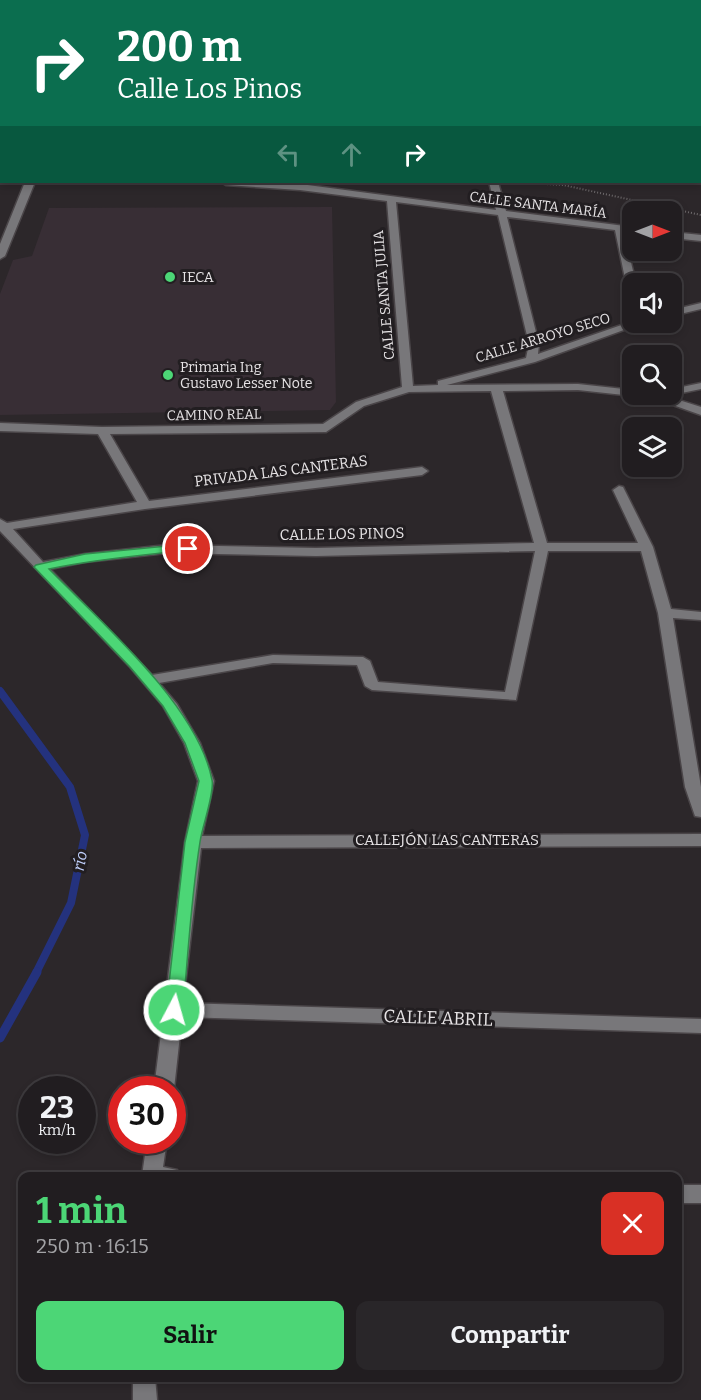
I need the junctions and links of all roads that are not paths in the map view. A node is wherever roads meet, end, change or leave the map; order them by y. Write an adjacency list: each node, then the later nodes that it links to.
1 (29, 183): 6 (street)
2 (241, 183): 4 (street, CALLE SANTA MARÍA)
3 (494, 183): 5 (street)
4 (391, 199): 5 (street, CALLE SANTA MARÍA); 21 (street, CALLE SANTA JULIA)
5 (502, 214): 7 (street, CALLE SANTA MARÍA); 16 (street)
6 (5, 226): 11 (street)
7 (619, 229): 8 (street, CALLE SANTA MARÍA); 12 (street)
8 (622, 229)
9 (682, 235): 10 (street)
10 (701, 238)
11 (0, 256)
12 (629, 273)
13 (701, 306): 14 (street)
14 (682, 311)
15 (622, 329): 17 (street, CALLE ARROYO SECO)
16 (534, 344): 17 (street); 18 (street)
17 (564, 349): 18 (street, CALLE ARROYO SECO)
18 (531, 360): 21 (street, CALLE ARROYO SECO)
19 (701, 386): 22 (street)
20 (496, 388): 21 (street); 23 (street); 32 (street)
21 (413, 389): 27 (street, CAMINO REAL)
22 (682, 390)
23 (622, 392)
24 (682, 405): 25 (street)
25 (701, 411)
26 (0, 427): 27 (street, CAMINO REAL)
27 (102, 431): 30 (street)
28 (422, 471): 30 (street, PRIVADA LAS CANTERAS)
29 (619, 490): 33 (street)
30 (145, 505): 31 (street, PRIVADA LAS CANTERAS)
31 (2, 525): 34 (street)
32 (542, 547): 33 (street, CALLE LOS PINOS); 34 (street, CALLE LOS PINOS); 37 (street)
33 (646, 547): 35 (street)
34 (40, 567): 37 (street)
35 (665, 613): 36 (street); 38 (street)
36 (701, 616)
37 (148, 680): 40 (street)
38 (701, 812)
39 (701, 840): 40 (street, CALLEJÓN LAS CANTERAS)
40 (192, 842): 41 (street)
41 (174, 1010): 42 (street, CALLE ABRIL); 43 (street)
42 (701, 1026)
43 (166, 1076)
44 (155, 1154): 45 (street)
45 (153, 1172)
46 (682, 1194): 47 (street)
47 (701, 1194)
48 (144, 1382): 49 (street)
49 (145, 1400)

